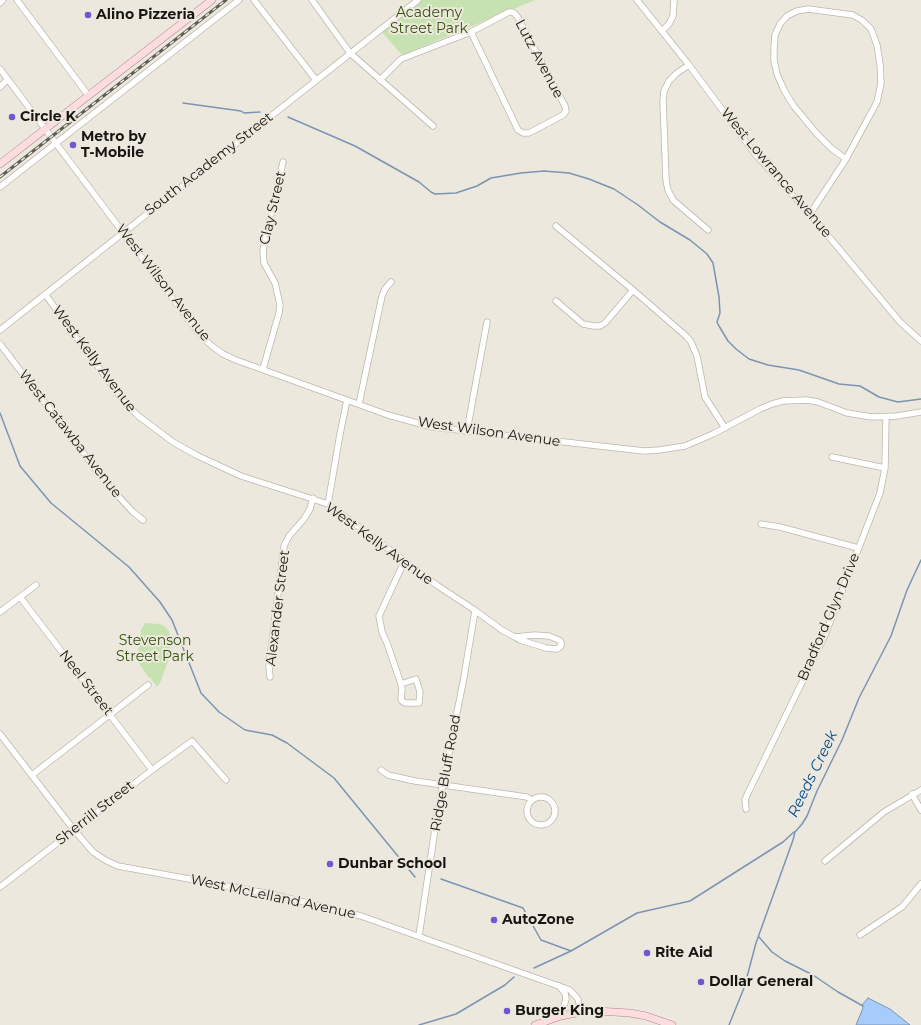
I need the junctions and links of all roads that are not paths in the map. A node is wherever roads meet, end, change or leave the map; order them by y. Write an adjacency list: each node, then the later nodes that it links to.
1 (3, 0): 10 (street)
2 (17, 0): 20 (street)
3 (212, 0): 20 (main road)
4 (239, 0): 23 (street)
5 (254, 0): 17 (street)
6 (312, 0): 13 (street)
7 (418, 0): 13 (street, South Academy Street)
8 (637, 0): 11 (street, West Lowrance Avenue)
9 (674, 0): 11 (street)
10 (0, 3)
11 (662, 31): 14 (street, West Lowrance Avenue)
12 (471, 32): 12 (street, Lutz Avenue); 18 (street)
13 (350, 54): 17 (street, South Academy Street); 18 (street)
14 (689, 65): 28 (street, West Lowrance Avenue); 30 (street)
15 (0, 69): 16 (street, West Wilson Avenue)
16 (8, 79): 19 (street); 22 (street, West Wilson Avenue)
17 (316, 80): 31 (street, South Academy Street)
18 (380, 80): 21 (street)
19 (0, 87)
20 (88, 95): 22 (main road)
21 (433, 126)
22 (45, 128): 23 (street, West Wilson Avenue); 26 (main road)
23 (56, 144): 27 (street); 31 (street, West Wilson Avenue)
24 (846, 159): 24 (street); 28 (street)
25 (284, 162): 40 (street, Clay Street)
26 (0, 164)
27 (0, 187)
28 (810, 214): 38 (street, West Lowrance Avenue)
29 (556, 226): 33 (street)
30 (708, 230)
31 (123, 232): 34 (street, South Academy Street); 40 (street, West Wilson Avenue)
32 (390, 282): 42 (street)
33 (633, 290): 35 (street); 45 (street)
34 (45, 294): 37 (street, South Academy Street); 49 (street, West Kelly Avenue)
35 (556, 302)
36 (487, 322): 46 (street)
37 (0, 330)
38 (921, 341)
39 (0, 344): 51 (street, West Catawba Avenue)
40 (264, 369): 41 (street, West Wilson Avenue)
41 (347, 400): 42 (street, West Wilson Avenue); 50 (street)
42 (359, 404): 46 (street, West Wilson Avenue)
43 (921, 412): 44 (street, West Wilson Avenue)
44 (886, 417): 45 (street, West Wilson Avenue); 48 (street, Bradford Glyn Drive)
45 (725, 428): 46 (street, West Wilson Avenue)
46 (467, 431)
47 (832, 457): 48 (street)
48 (885, 468): 53 (street, Bradford Glyn Drive)
49 (313, 498): 50 (street, West Kelly Avenue); 60 (street, Alexander Street)
50 (328, 504): 54 (street, West Kelly Avenue)
51 (143, 520)
52 (761, 524): 53 (street)
53 (858, 548): 73 (street, Bradford Glyn Drive)
54 (404, 562): 57 (street, West Kelly Avenue); 61 (street)
55 (36, 585): 56 (street)
56 (20, 597): 58 (street); 63 (street, Neel Street)
57 (475, 611): 59 (street, West Kelly Avenue); 69 (street, Ridge Bluff Road)
58 (0, 612)
59 (515, 637): 59 (street, West Kelly Avenue)
60 (270, 677)
61 (401, 684): 61 (street)
62 (148, 686): 63 (street)
63 (111, 715): 65 (street, Neel Street); 67 (street)
64 (0, 734): 67 (street, West McLelland Avenue)
65 (152, 770): 68 (street, Sherrill Street); 75 (street, Sherrill Street)
66 (381, 770): 69 (street)
67 (32, 775): 75 (street, West McLelland Avenue)
68 (226, 780)
69 (442, 784): 72 (street); 81 (street, Ridge Bluff Road)
70 (921, 790): 71 (street)
71 (912, 794): 74 (street); 76 (street)
72 (532, 800): 72 (street)
73 (746, 810)
74 (921, 810)
75 (74, 830): 79 (street, Sherrill Street); 81 (street, West McLelland Avenue)
76 (824, 861)
77 (0, 878): 79 (street)
78 (921, 884): 80 (street)
79 (2, 885)
80 (860, 935)
81 (419, 936): 82 (street, West McLelland Avenue)
82 (559, 985): 83 (street, West McLelland Avenue); 84 (street)
83 (581, 1012): 84 (main road); 86 (main road)
84 (560, 1016): 85 (main road)
85 (535, 1025)
86 (672, 1025)

